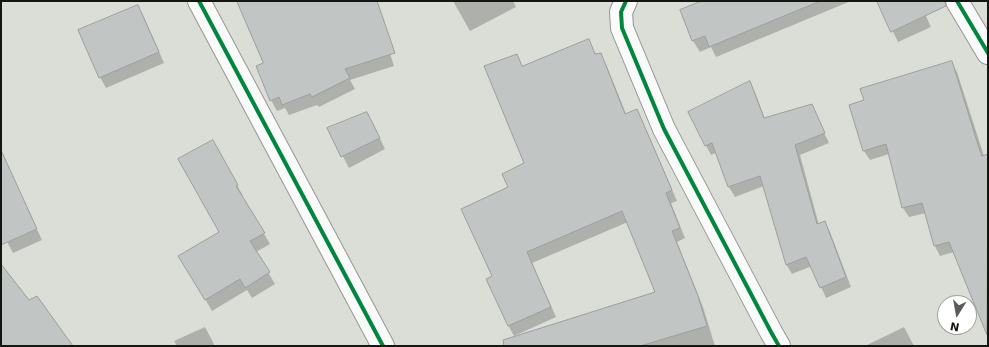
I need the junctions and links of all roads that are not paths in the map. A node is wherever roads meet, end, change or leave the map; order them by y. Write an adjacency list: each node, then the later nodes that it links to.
1 (199, 1): 5 (street)
2 (626, 1): 6 (street)
3 (957, 1): 4 (street)
4 (988, 52)
5 (383, 346)
6 (779, 346)

